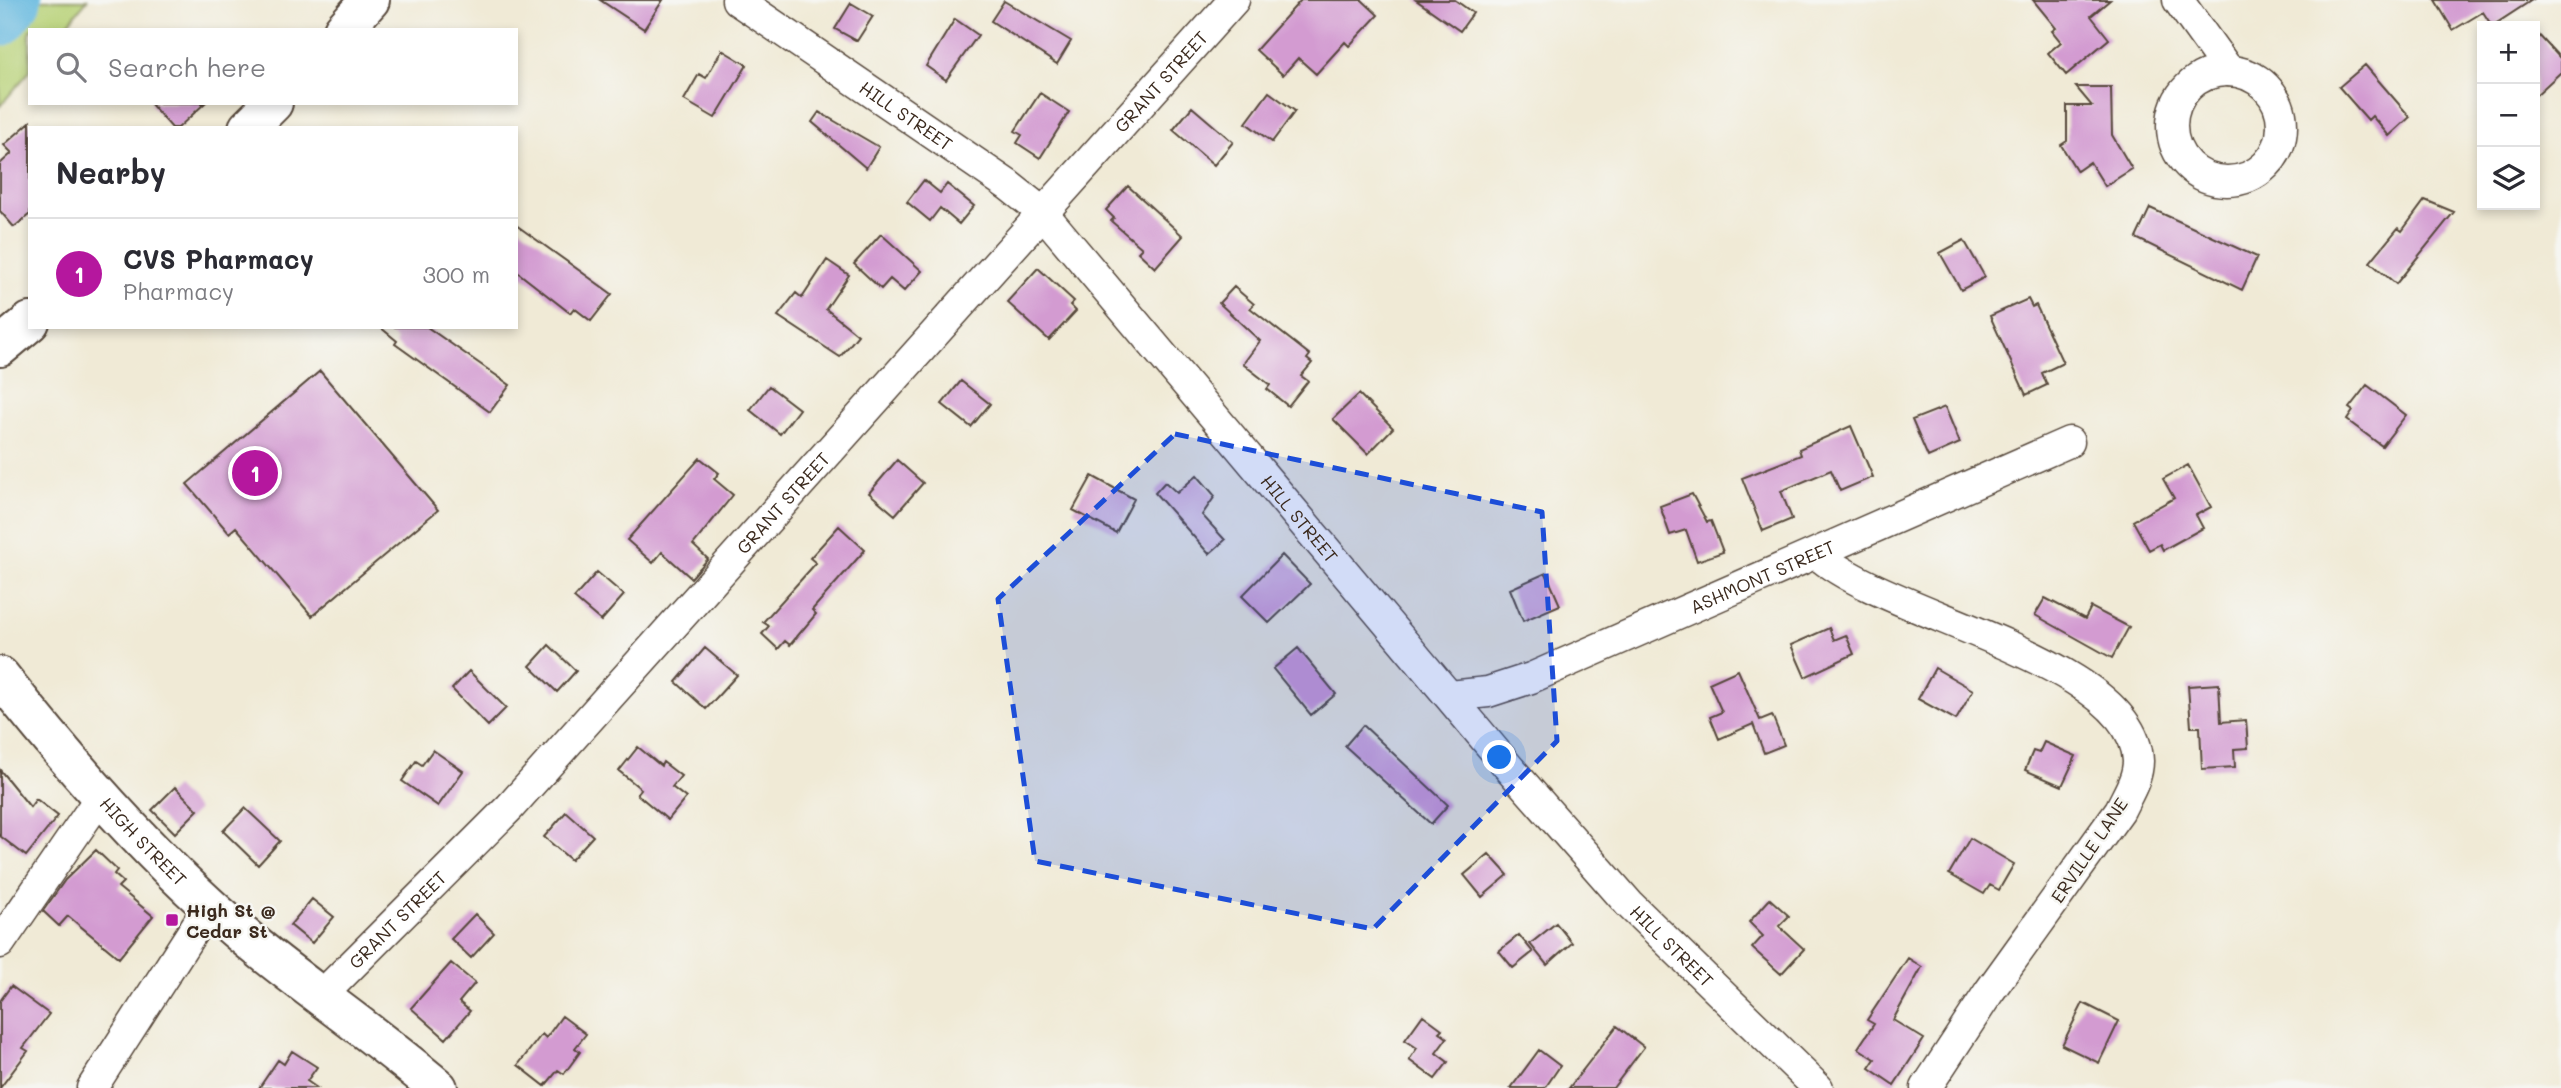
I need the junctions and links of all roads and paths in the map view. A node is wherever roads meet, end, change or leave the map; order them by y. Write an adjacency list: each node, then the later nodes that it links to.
1 (370, 0): 5 (main road)
2 (737, 0): 9 (street, HILL STREET)
3 (1234, 0): 9 (street, GRANT STREET)
4 (2178, 0): 6 (street)
5 (345, 28)
6 (2229, 71)
7 (271, 105): 8 (main road)
8 (250, 126)
9 (1042, 212): 15 (street, HILL STREET); 19 (street, GRANT STREET)
10 (28, 324): 11 (main road)
11 (0, 346)
12 (2069, 442): 13 (street, ASHMONT STREET)
13 (1817, 554): 15 (street, ASHMONT STREET); 23 (street, ERVILLE LANE)
14 (0, 676): 16 (main road, HIGH STREET)
15 (1450, 696): 22 (street, HILL STREET)
16 (101, 796): 17 (main road, HIGH STREET); 18 (street)
17 (209, 906): 19 (main road, HIGH STREET); 20 (street)
18 (0, 943)
19 (321, 996): 21 (main road, HIGH STREET)
20 (92, 1088)
21 (438, 1088)
22 (1818, 1088)
23 (1926, 1088)

